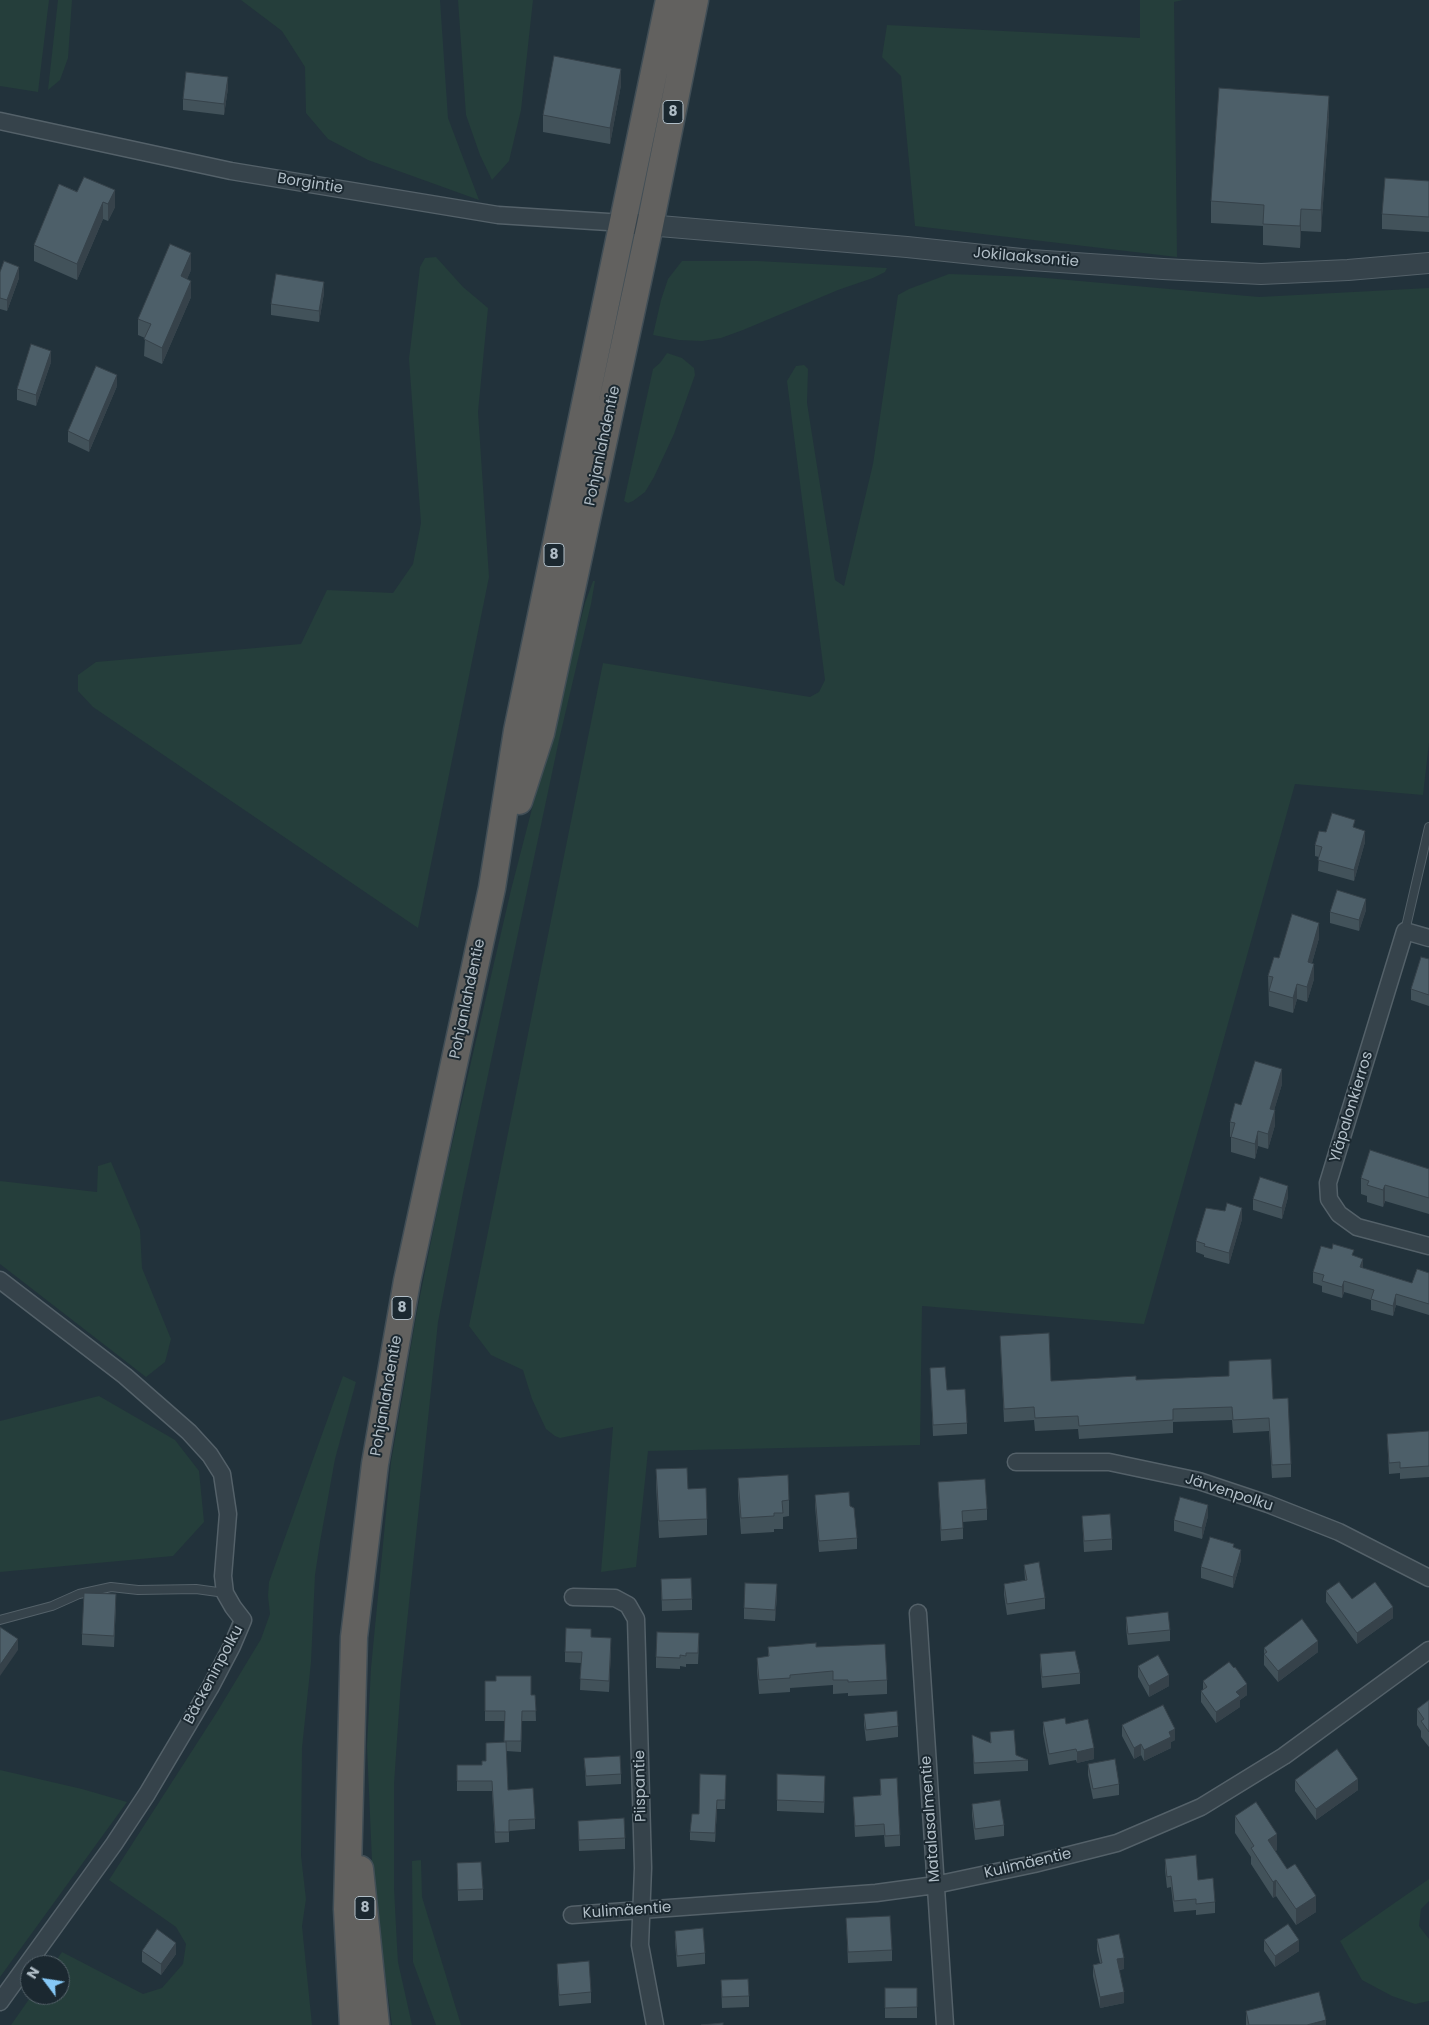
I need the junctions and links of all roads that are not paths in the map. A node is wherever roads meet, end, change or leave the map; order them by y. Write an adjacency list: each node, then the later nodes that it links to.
1 (669, 0): 4 (highway, Pohjanlahdentie / 8)
2 (695, 0): 5 (highway, Pohjanlahdentie / 8)
3 (0, 121): 4 (street, Borgintie)
4 (624, 223): 5 (street, Jokilaaksontie); 8 (highway, Pohjanlahdentie / 8)
5 (650, 225): 6 (street, Jokilaaksontie); 8 (highway, Pohjanlahdentie / 8)
6 (1429, 263)
7 (1429, 827): 9 (lane)
8 (492, 888): 20 (highway, Pohjanlahdentie / 8)
9 (1405, 931): 10 (street); 11 (street, Yläpalonkierros)
10 (1429, 938)
11 (1429, 1246)
12 (0, 1280): 15 (street, Bäckeninpolku)
13 (1016, 1462): 14 (street, Järvenpolku)
14 (1429, 1578)
15 (225, 1593): 18 (lane); 24 (street, Bäckeninpolku)
16 (573, 1597): 22 (street, Piispantie)
17 (918, 1613): 21 (street, Matalasalmentie)
18 (0, 1620)
19 (1429, 1650): 21 (street, Kulimäentie)
20 (350, 1792): 25 (highway, Pohjanlahdentie / 8); 26 (highway, Pohjanlahdentie / 8)
21 (936, 1885): 22 (street, Kulimäentie); 28 (street, Matalasalmentie)
22 (641, 1910): 23 (street, Kulimäentie); 27 (street, Piispantie)
23 (572, 1916)
24 (0, 2002)
25 (353, 2025)
26 (376, 2025)
27 (655, 2025)
28 (945, 2025)

